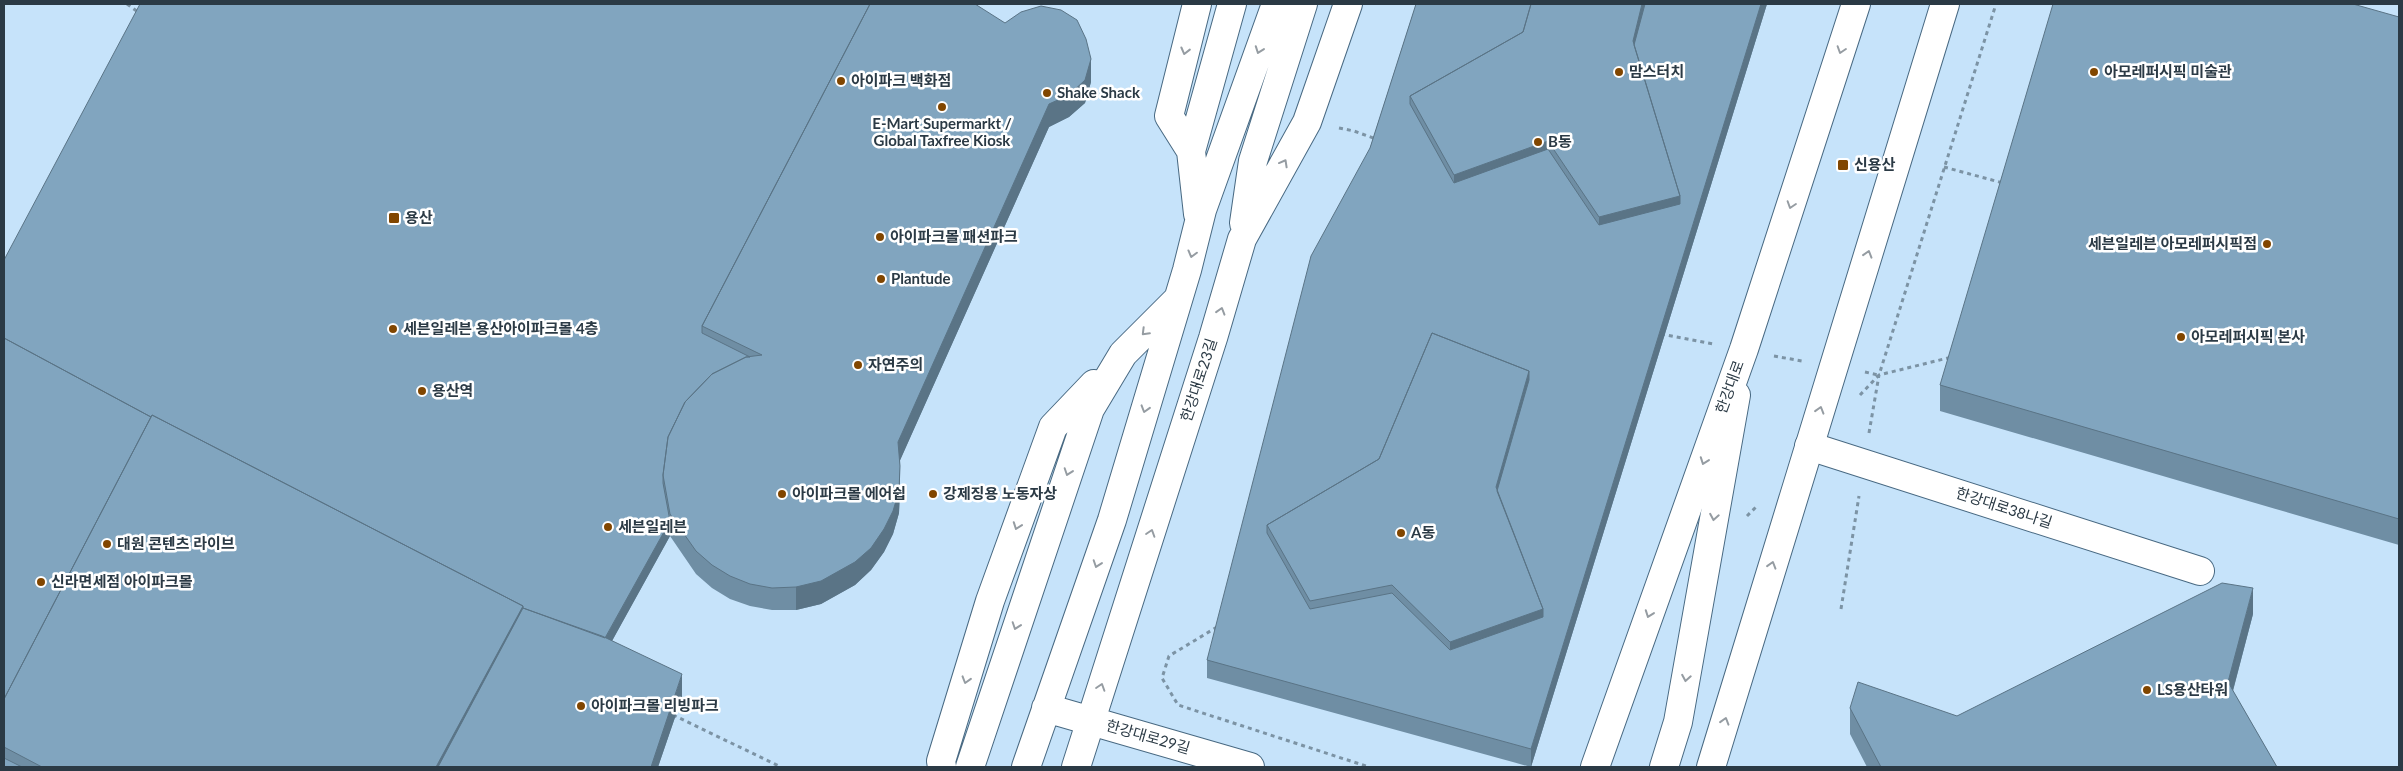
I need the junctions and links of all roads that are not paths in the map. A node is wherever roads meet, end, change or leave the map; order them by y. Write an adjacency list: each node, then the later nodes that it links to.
1 (1197, 4): 8 (street, one-way to 8)
2 (1232, 4): 8 (street)
3 (1276, 4): 9 (street, one-way to 9)
4 (1304, 4): 10 (street)
5 (1348, 4): 10 (street, 한강대로23길, one-way to 5)
6 (1856, 4): 12 (street, 한강대로, one-way to 12)
7 (1945, 4): 14 (street, one-way to 7)
8 (1193, 144): 9 (street)
9 (1200, 226): 11 (street, one-way to 11)
10 (1242, 239): 17 (street, 한강대로23길, one-way to 10)
11 (1179, 297): 13 (street, one-way to 13); 16 (street, one-way to 16)
12 (1744, 349): 23 (street, 한강대로, one-way to 23); 24 (street, one-way to 24)
13 (1123, 354): 18 (street, one-way to 18); 19 (street, one-way to 19)
14 (1808, 446): 15 (street, 한강대로38나길); 25 (street, one-way to 14)
15 (2200, 571)
16 (1046, 708): 17 (street, 한강대로29길); 20 (street)
17 (1090, 721): 21 (street, 한강대로23길); 22 (street, 한강대로29길)
18 (942, 767)
19 (970, 767)
20 (1026, 767)
21 (1076, 767)
22 (1250, 767)
23 (1595, 767)
24 (1664, 767)
25 (1711, 767)

